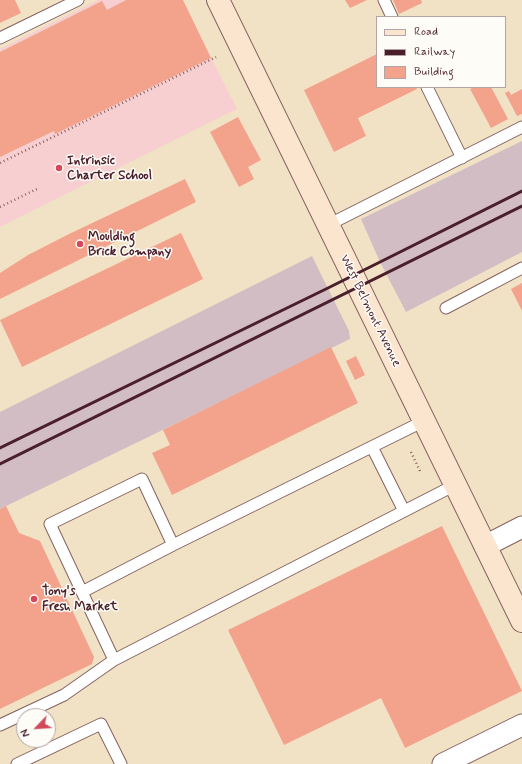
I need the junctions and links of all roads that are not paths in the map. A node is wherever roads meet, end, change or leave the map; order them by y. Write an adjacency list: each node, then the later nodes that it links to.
1 (78, 0): 5 (lane)
2 (218, 0): 9 (main road, West Belmont Avenue)
3 (384, 0): 4 (lane)
4 (392, 16)
5 (0, 38)
6 (427, 88): 8 (lane)
7 (522, 127): 8 (lane)
8 (462, 158): 9 (lane)
9 (328, 225): 12 (main road, West Belmont Avenue)
10 (522, 268): 11 (lane)
11 (446, 308)
12 (424, 422): 13 (lane); 14 (main road, West Belmont Avenue)
13 (372, 447): 15 (lane); 17 (lane)
14 (455, 485): 15 (lane); 18 (main road, West Belmont Avenue)
15 (404, 512): 21 (lane)
16 (522, 527): 18 (street)
17 (173, 545): 19 (lane); 19 (lane)
18 (485, 546): 20 (main road, West Belmont Avenue)
19 (82, 592): 21 (lane)
20 (522, 621)
21 (114, 660): 22 (lane)
22 (0, 725)
23 (522, 725): 26 (street)
24 (17, 764): 25 (lane)
25 (121, 764)
26 (443, 764)

